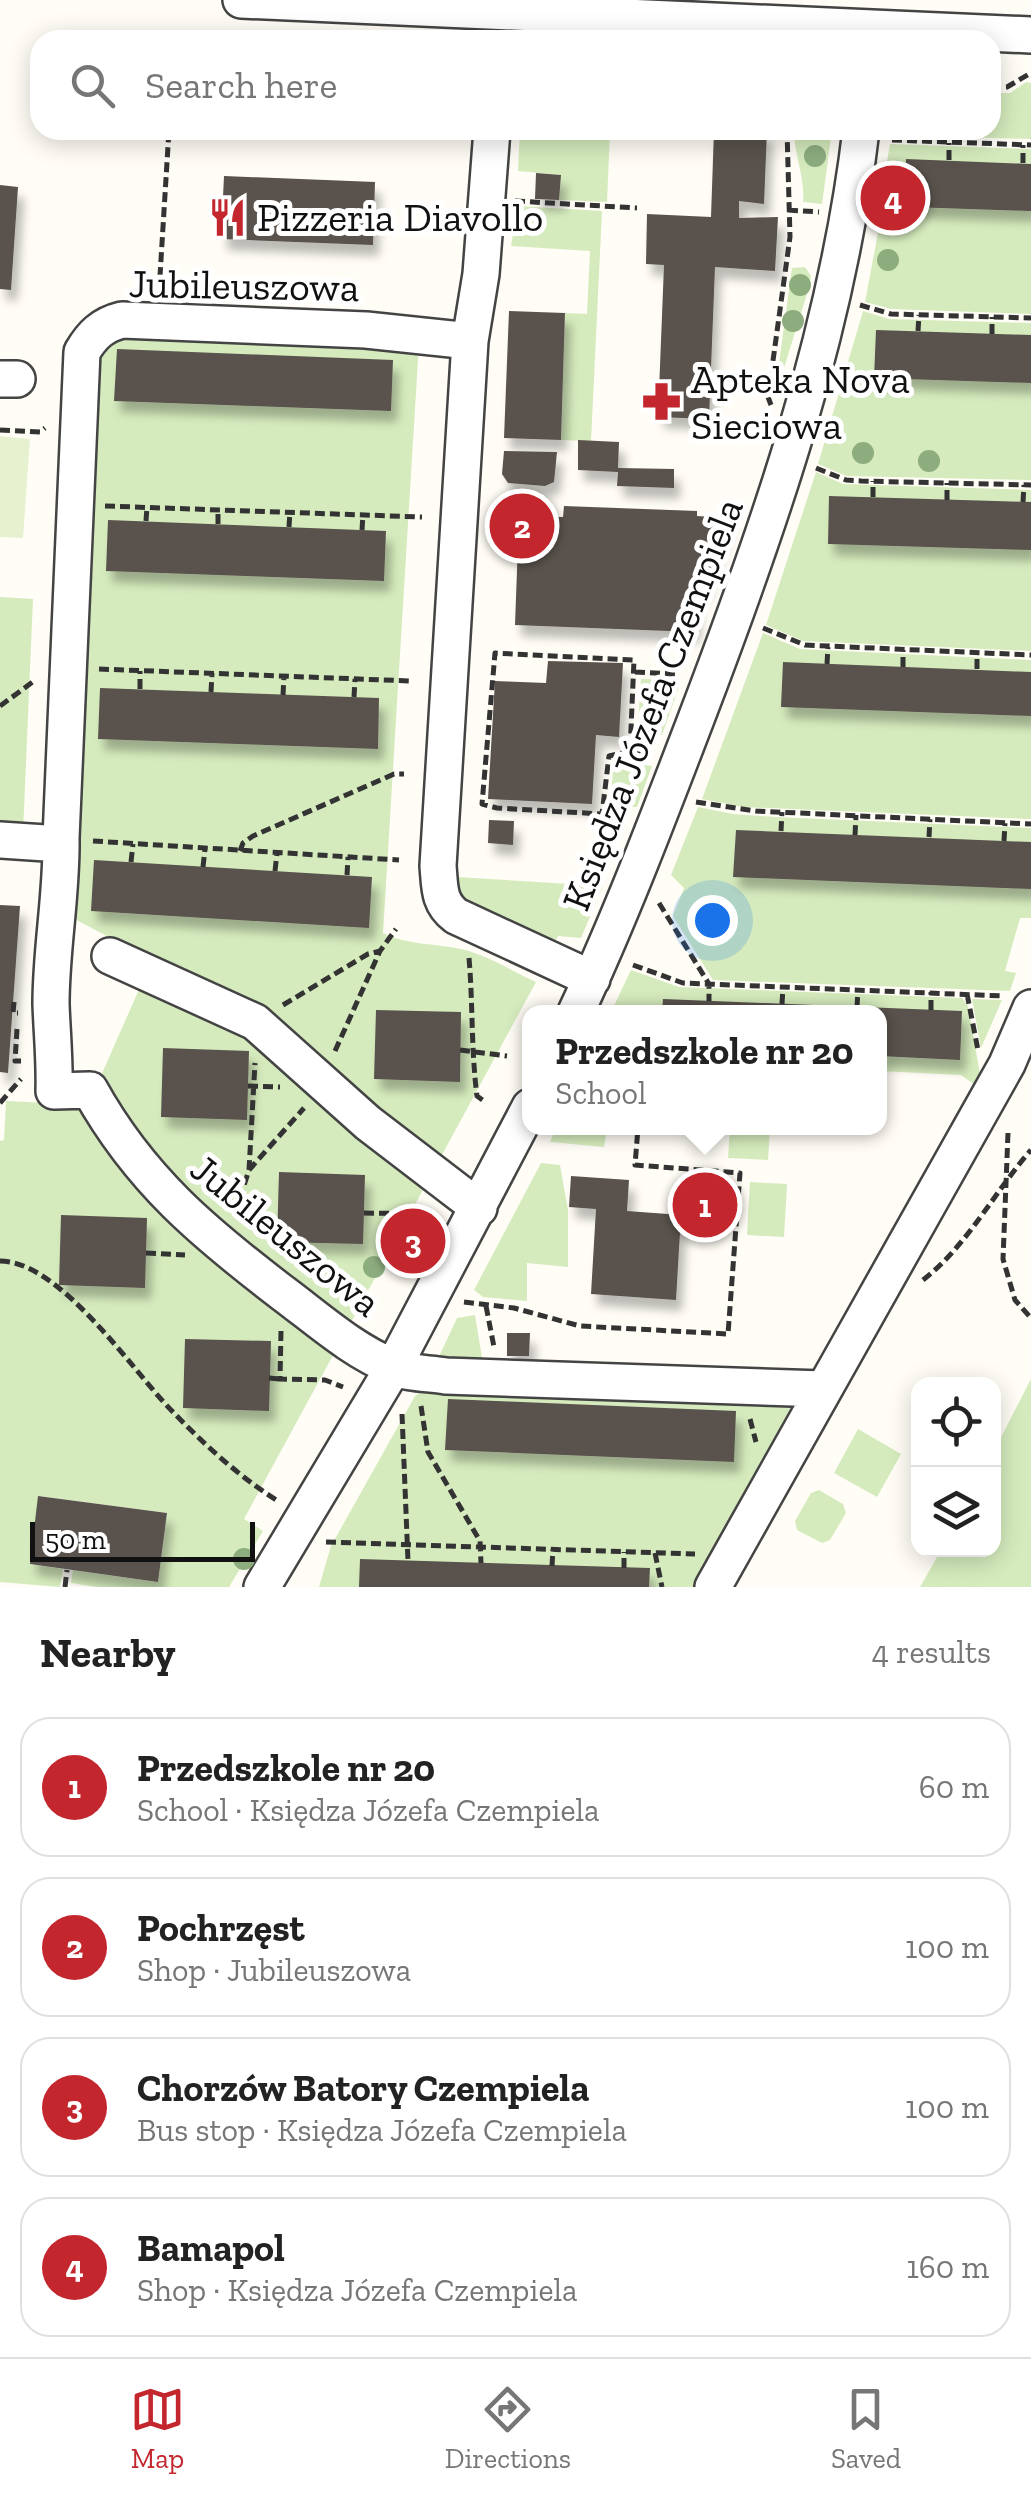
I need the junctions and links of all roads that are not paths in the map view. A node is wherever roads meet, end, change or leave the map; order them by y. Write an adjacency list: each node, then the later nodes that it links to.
1 (241, 0): 3 (street)
2 (866, 22): 3 (street); 4 (street)
3 (499, 25)
4 (960, 30)
5 (1001, 33): 6 (street)
6 (1031, 36)
7 (491, 140): 9 (street)
8 (872, 140): 13 (street, Księdza Józefa Czempiela)
9 (470, 341): 11 (street, Jubileuszowa); 13 (street)
10 (0, 840): 11 (street)
11 (60, 841): 18 (street, Jubileuszowa)
12 (110, 956): 17 (street)
13 (592, 979): 15 (street, Księdza Józefa Czempiela)
14 (1023, 1002): 19 (street)
15 (579, 1005)
16 (522, 1123): 17 (street)
17 (479, 1208): 18 (street)
18 (393, 1368): 19 (street, Jubileuszowa); 20 (street)
19 (823, 1390): 21 (street)
20 (262, 1587)
21 (713, 1587)

